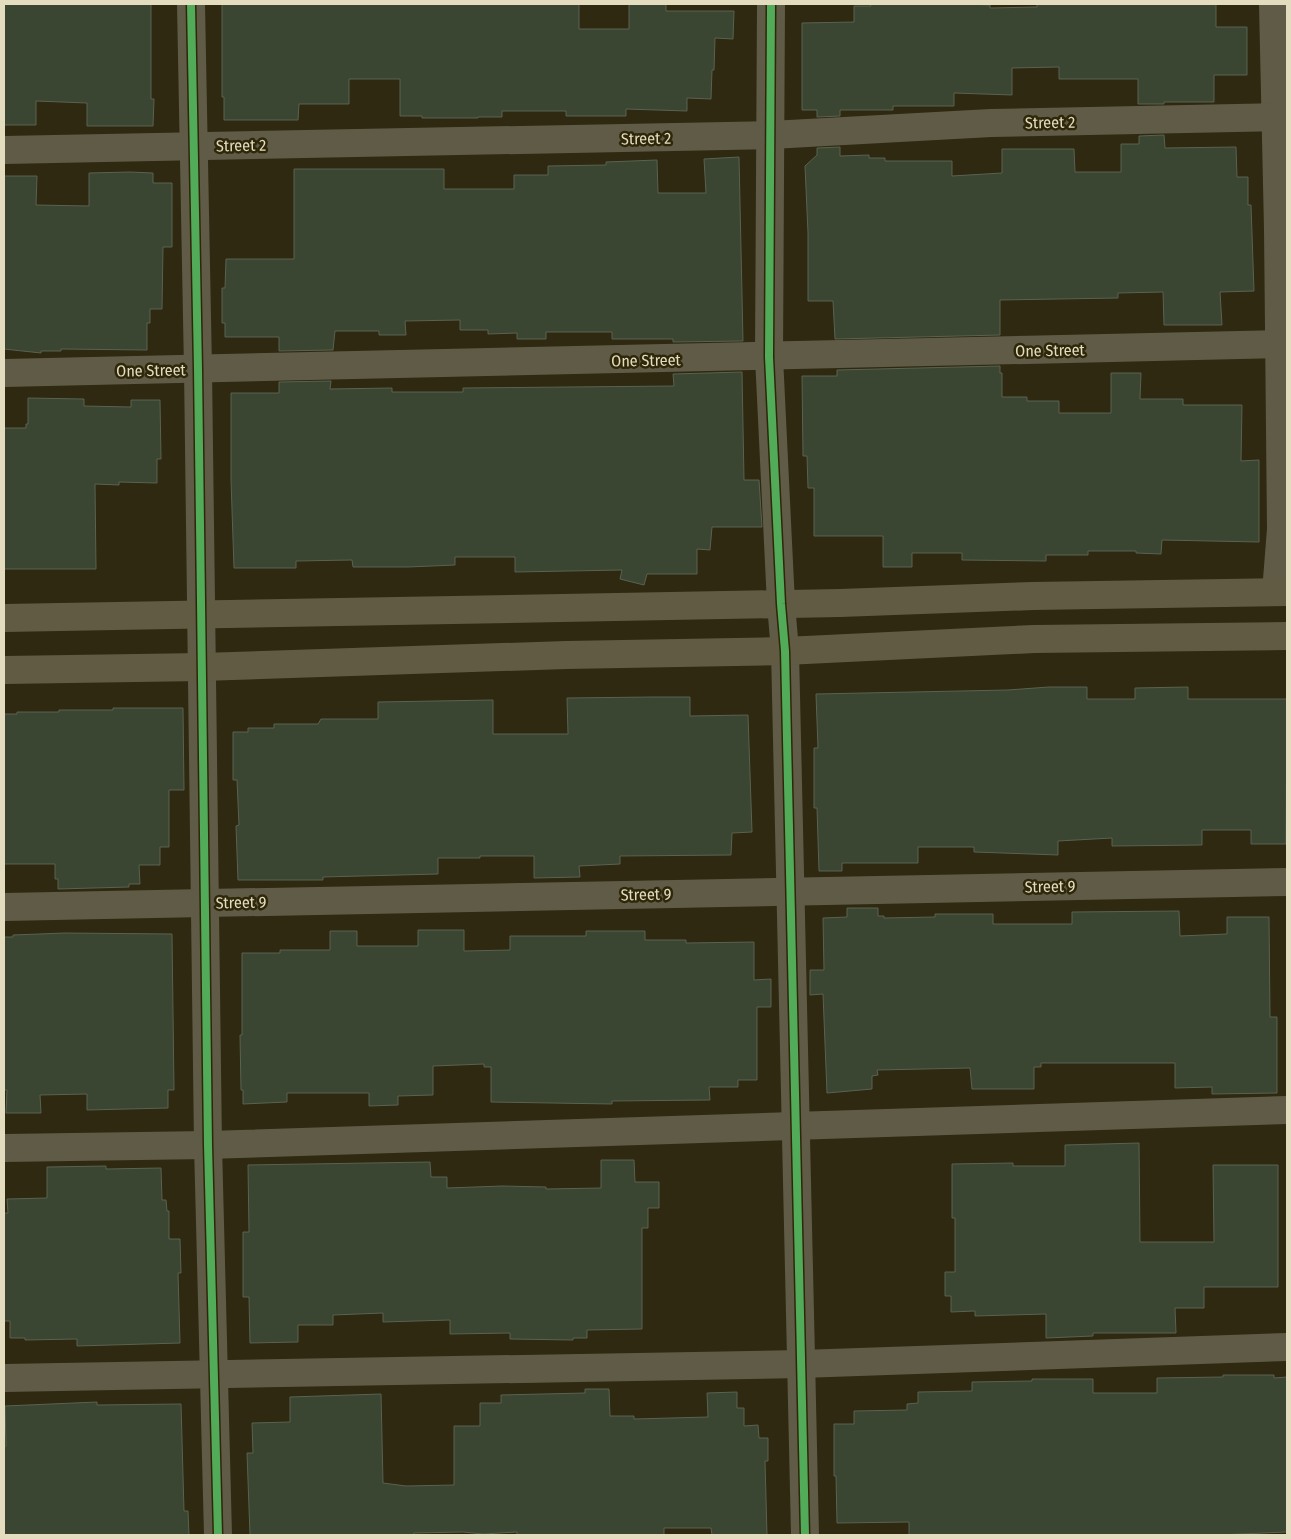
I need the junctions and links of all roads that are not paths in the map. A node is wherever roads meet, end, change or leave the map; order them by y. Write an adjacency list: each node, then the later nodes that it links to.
1 (191, 4): 6 (street)
2 (771, 4): 5 (street)
3 (1273, 4): 4 (street)
4 (1281, 117): 5 (street, Street 2); 8 (street)
5 (771, 135): 6 (street, Street 2); 9 (street)
6 (194, 146): 7 (street, Street 2); 10 (street)
7 (4, 150)
8 (1283, 344): 9 (street, One Street); 12 (street)
9 (769, 357): 10 (street, One Street); 13 (street)
10 (198, 369): 11 (street, One Street); 14 (street)
11 (4, 373)
12 (1281, 592): 13 (street)
13 (781, 604): 14 (street); 17 (street)
14 (201, 614): 15 (street); 18 (street)
15 (4, 618)
16 (1287, 636): 17 (street)
17 (784, 651): 18 (street); 21 (street)
18 (202, 667): 19 (street); 22 (street)
19 (4, 670)
20 (1287, 882): 21 (street, Street 9)
21 (789, 892): 22 (street, Street 9); 25 (street)
22 (205, 903): 23 (street, Street 9); 26 (street)
23 (4, 907)
24 (1287, 1110): 25 (street)
25 (796, 1125): 26 (street); 29 (street)
26 (208, 1145): 27 (street); 30 (street)
27 (4, 1148)
28 (1287, 1347): 29 (street)
29 (801, 1364): 30 (street); 33 (street)
30 (214, 1373): 31 (street); 32 (street)
31 (4, 1378)
32 (218, 1535)
33 (805, 1535)

